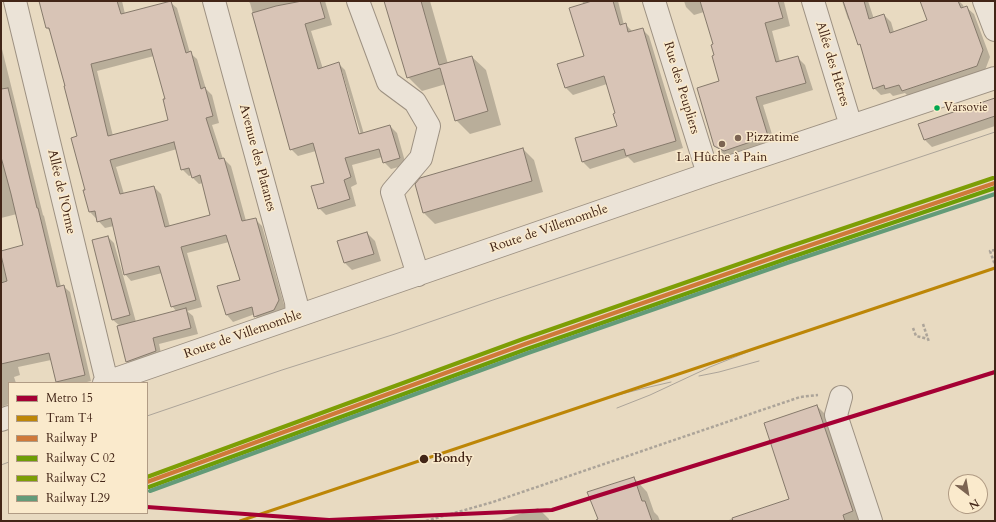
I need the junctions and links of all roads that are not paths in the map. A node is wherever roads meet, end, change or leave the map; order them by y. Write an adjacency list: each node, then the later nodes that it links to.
1 (15, 1): 13 (street, Allée de l'Orme)
2 (214, 1): 12 (street, Avenue des Platanes)
3 (358, 1): 11 (street)
4 (654, 1): 10 (street, Rue des Peupliers)
5 (813, 1): 9 (street, Allée des Hêtres)
6 (984, 1): 7 (street)
7 (995, 30)
8 (995, 78): 9 (street, Route de Villemomble)
9 (851, 126): 10 (street, Route de Villemomble)
10 (708, 174): 11 (street, Route de Villemomble)
11 (418, 275): 12 (street, Route de Villemomble)
12 (297, 316): 14 (street, Route de Villemomble)
13 (106, 382)
14 (109, 382)
15 (841, 397): 16 (street)
16 (871, 521)

